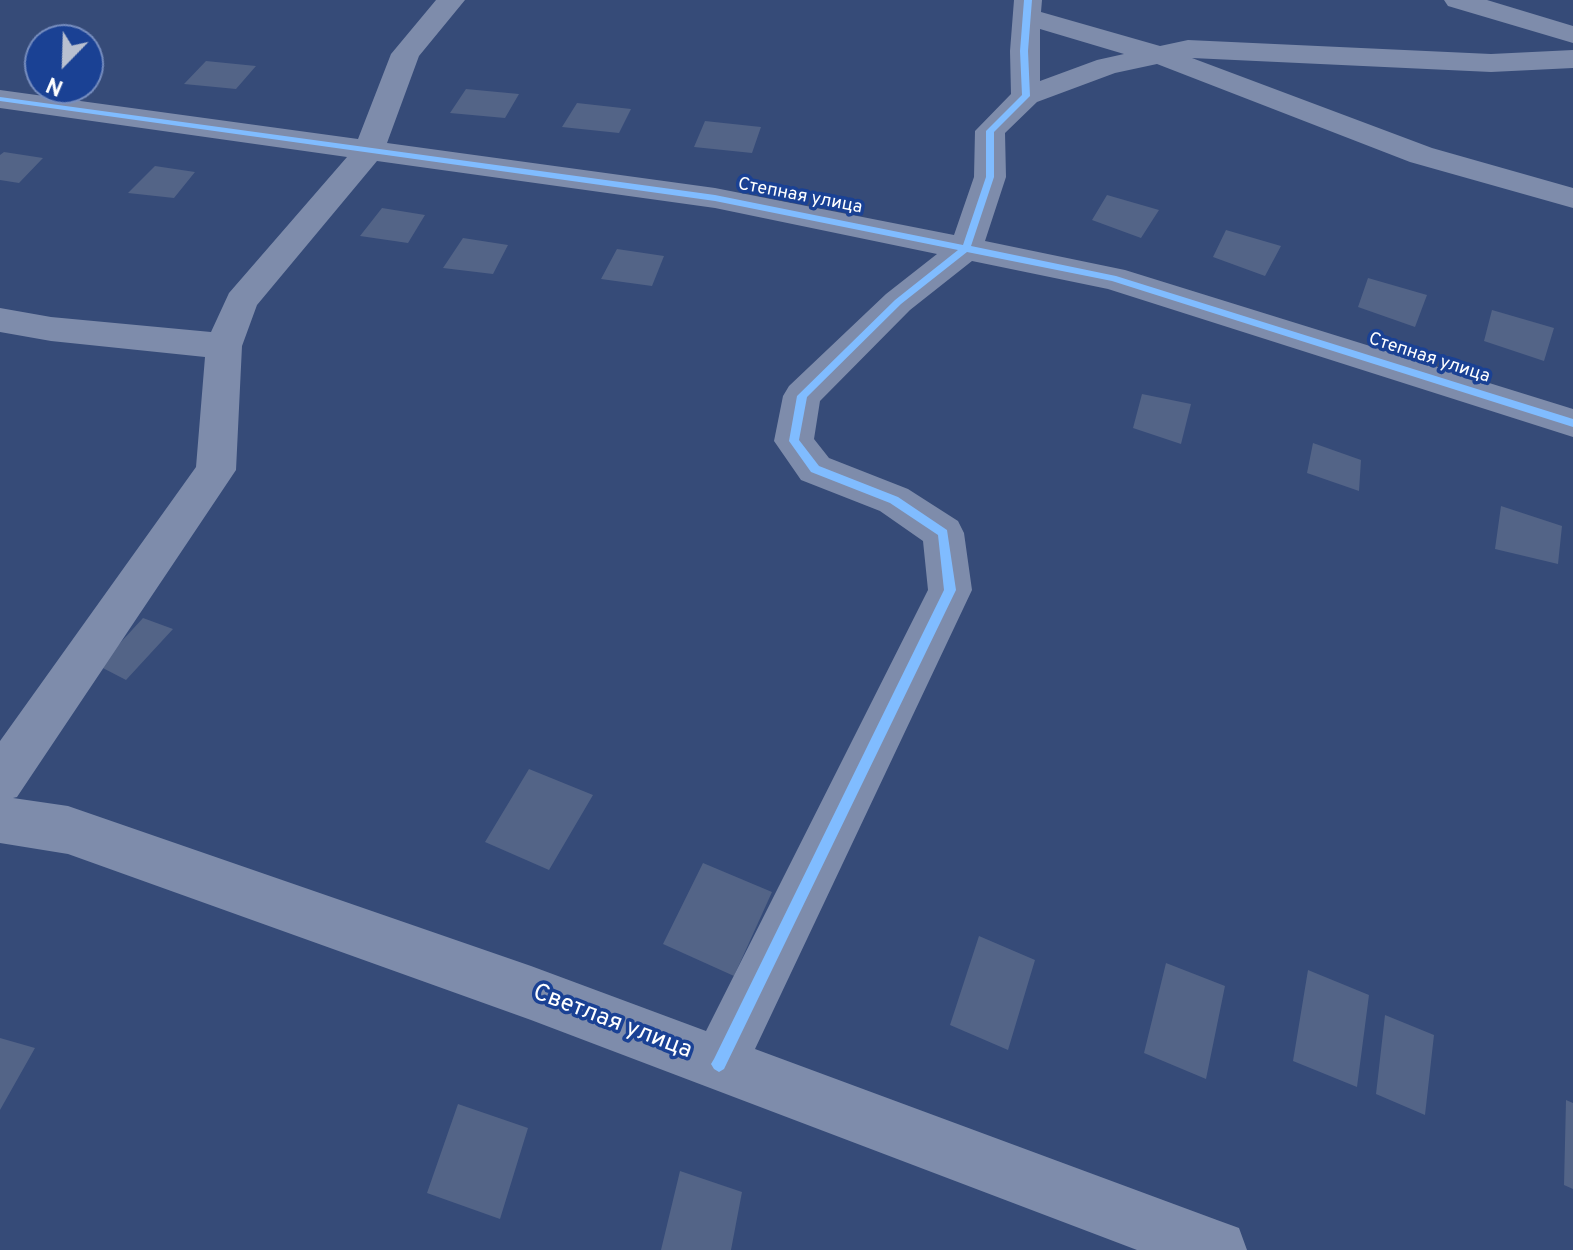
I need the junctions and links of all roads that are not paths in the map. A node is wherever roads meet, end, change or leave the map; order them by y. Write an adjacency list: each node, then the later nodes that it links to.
1 (451, 0): 9 (street)
2 (1458, 0): 4 (street)
3 (1028, 8): 5 (street); 7 (street)
4 (1573, 35)
5 (1159, 55): 6 (street); 7 (street); 10 (street)
6 (1573, 59)
7 (1026, 96): 11 (street)
8 (0, 99): 9 (street, Степная улица)
9 (369, 150): 11 (street, Степная улица); 13 (street)
10 (1573, 198)
11 (966, 248): 14 (street, Степная улица); 17 (street)
12 (0, 320): 13 (street)
13 (224, 346): 15 (street)
14 (1573, 423)
15 (0, 781)
16 (0, 820): 17 (street, Светлая улица)
17 (719, 1064): 18 (street, Светлая улица)
18 (1217, 1250)

